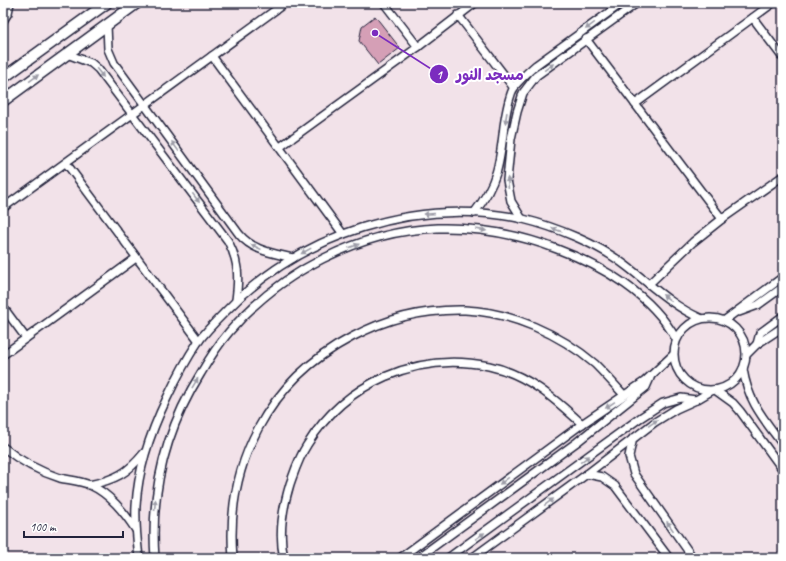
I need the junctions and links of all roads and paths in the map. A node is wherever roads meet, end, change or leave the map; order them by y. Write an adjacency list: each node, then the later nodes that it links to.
1 (10, 3): 12 (street)
2 (106, 3): 19 (street)
3 (137, 3): 13 (street)
4 (285, 3): 17 (street)
5 (384, 3): 15 (street)
6 (474, 3): 10 (street)
7 (622, 3): 20 (street, one-way to 20)
8 (637, 3): 14 (street)
9 (773, 3): 11 (street)
10 (458, 15): 15 (street); 20 (street)
11 (753, 18): 18 (street); 22 (street)
12 (3, 21)
13 (107, 25): 16 (street); 23 (street)
14 (586, 40): 22 (street); 30 (street, one-way to 14)
15 (418, 47): 25 (street)
16 (67, 54): 21 (street, one-way to 16); 24 (street, one-way to 24)
17 (212, 56): 23 (street); 25 (street)
18 (783, 58)
19 (3, 78)
20 (514, 88): 29 (street, one-way to 29)
21 (3, 101)
22 (636, 104): 31 (street)
23 (145, 105): 24 (street); 34 (street, one-way to 23)
24 (132, 114): 26 (street); 38 (street, one-way to 38)
25 (280, 147): 32 (street)
26 (66, 163): 28 (street); 33 (street)
27 (783, 176): 31 (street)
28 (3, 208)
29 (474, 212): 30 (street); 32 (street, one-way to 32)
30 (522, 219): 36 (street, one-way to 30)
31 (722, 219): 36 (street)
32 (343, 234): 34 (street, one-way to 34)
33 (136, 258): 45 (street); 47 (street)
34 (293, 258): 38 (street)
35 (783, 277): 40 (street)
36 (649, 284): 42 (street, one-way to 36)
37 (783, 287): 40 (street)
38 (236, 300): 47 (street)
39 (3, 307): 45 (street)
40 (735, 312): 43 (street)
41 (783, 316): 48 (street)
42 (700, 318): 43 (street); 46 (street)
43 (725, 320): 49 (street)
44 (783, 327): 48 (street)
45 (26, 338): 50 (street)
46 (676, 339): 51 (street); 67 (street, one-way to 46)
47 (199, 341): 61 (street)
48 (758, 344): 49 (street)
49 (747, 354): 52 (street)
50 (3, 355)
51 (673, 355): 53 (street); 54 (street)
52 (743, 369): 54 (street); 59 (street)
53 (652, 374): 55 (street); 71 (street)
54 (714, 390): 56 (street); 62 (street)
55 (624, 395): 57 (street, one-way to 57); 68 (street)
56 (696, 400): 58 (street, one-way to 56); 72 (street, one-way to 56)
57 (582, 424): 69 (street); 70 (street, one-way to 70)
58 (633, 437): 63 (street); 75 (street, one-way to 58)
59 (783, 445)
60 (3, 447): 64 (street)
61 (147, 450): 64 (street); 65 (street)
62 (783, 470)
63 (587, 474): 73 (street, one-way to 63); 74 (street)
64 (89, 485): 65 (street)
65 (136, 530): 66 (street)
66 (139, 558)
67 (155, 558)
68 (233, 558)
69 (284, 558)
70 (400, 558)
71 (418, 558)
72 (448, 558)
73 (472, 558)
74 (669, 558)
75 (693, 558)

